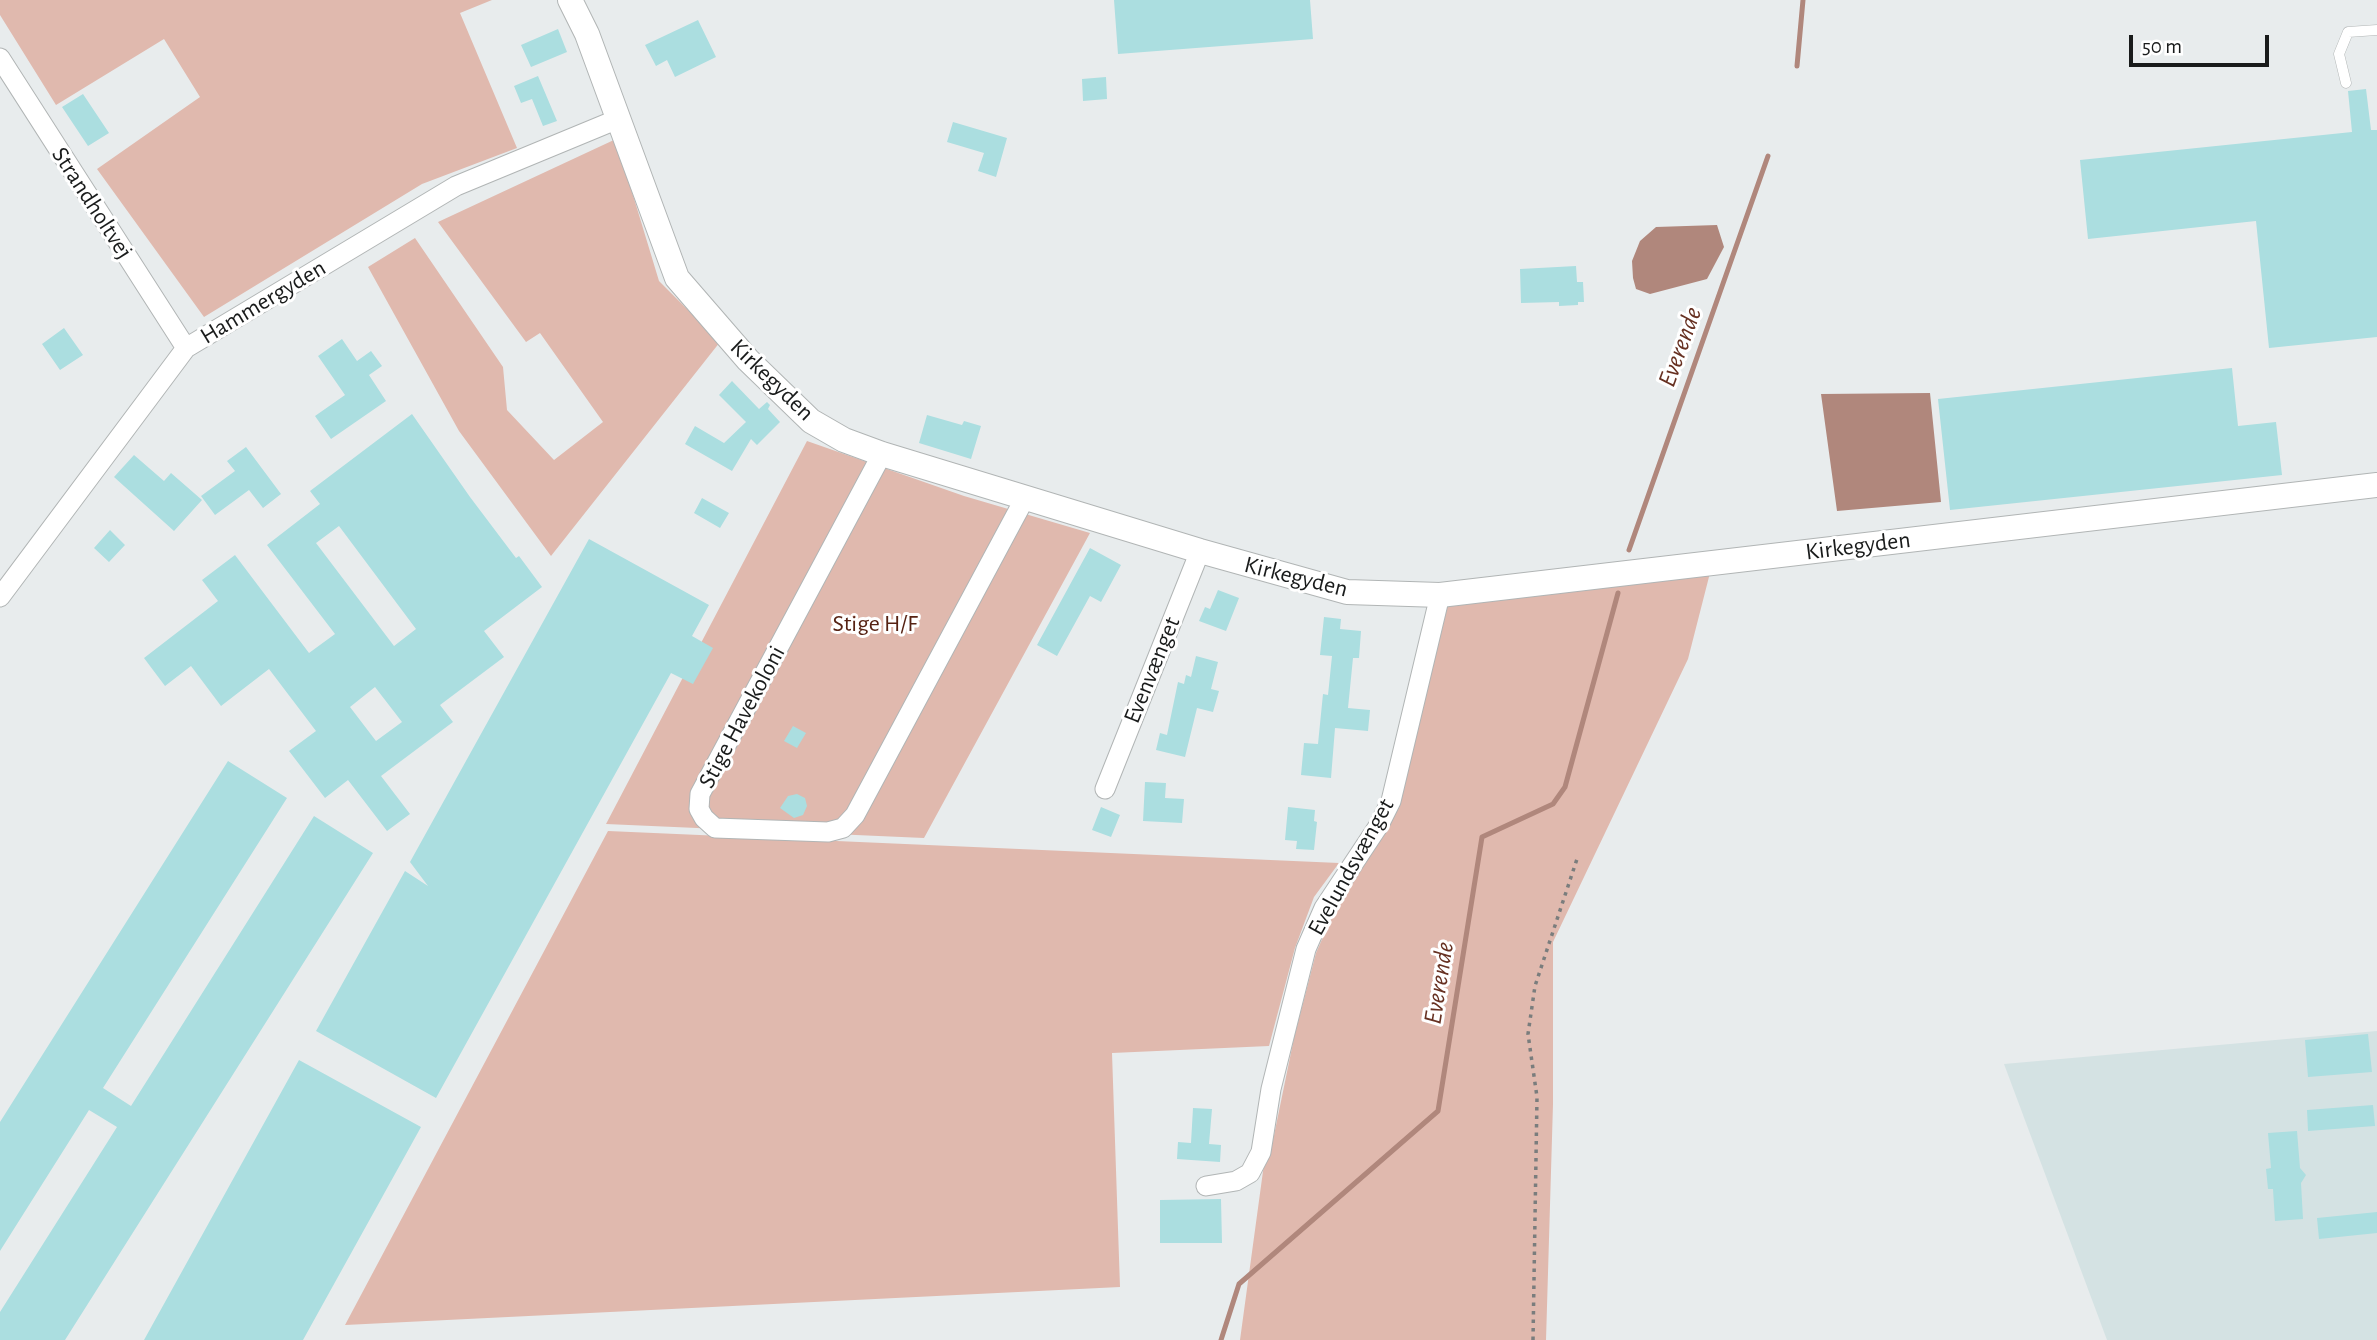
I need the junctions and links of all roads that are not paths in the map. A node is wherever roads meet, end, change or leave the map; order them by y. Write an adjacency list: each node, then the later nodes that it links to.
1 (570, 0): 5 (street, Kirkegyden)
2 (2377, 30): 4 (lane)
3 (0, 58): 6 (street, Strandholtvej)
4 (2346, 83)
5 (618, 119): 6 (street, Hammergyden); 7 (street, Kirkegyden)
6 (186, 348): 12 (street, Hammergyden)
7 (882, 454): 9 (street, Kirkegyden); 9 (street, Stige Havekoloni)
8 (2377, 485): 11 (street, Kirkegyden)
9 (1025, 498): 10 (street, Kirkegyden)
10 (1200, 551): 11 (street, Kirkegyden); 13 (street, Evenvænget)
11 (1440, 595): 14 (street, Evelundsvænget)
12 (0, 597)
13 (1105, 789)
14 (1206, 1186)

